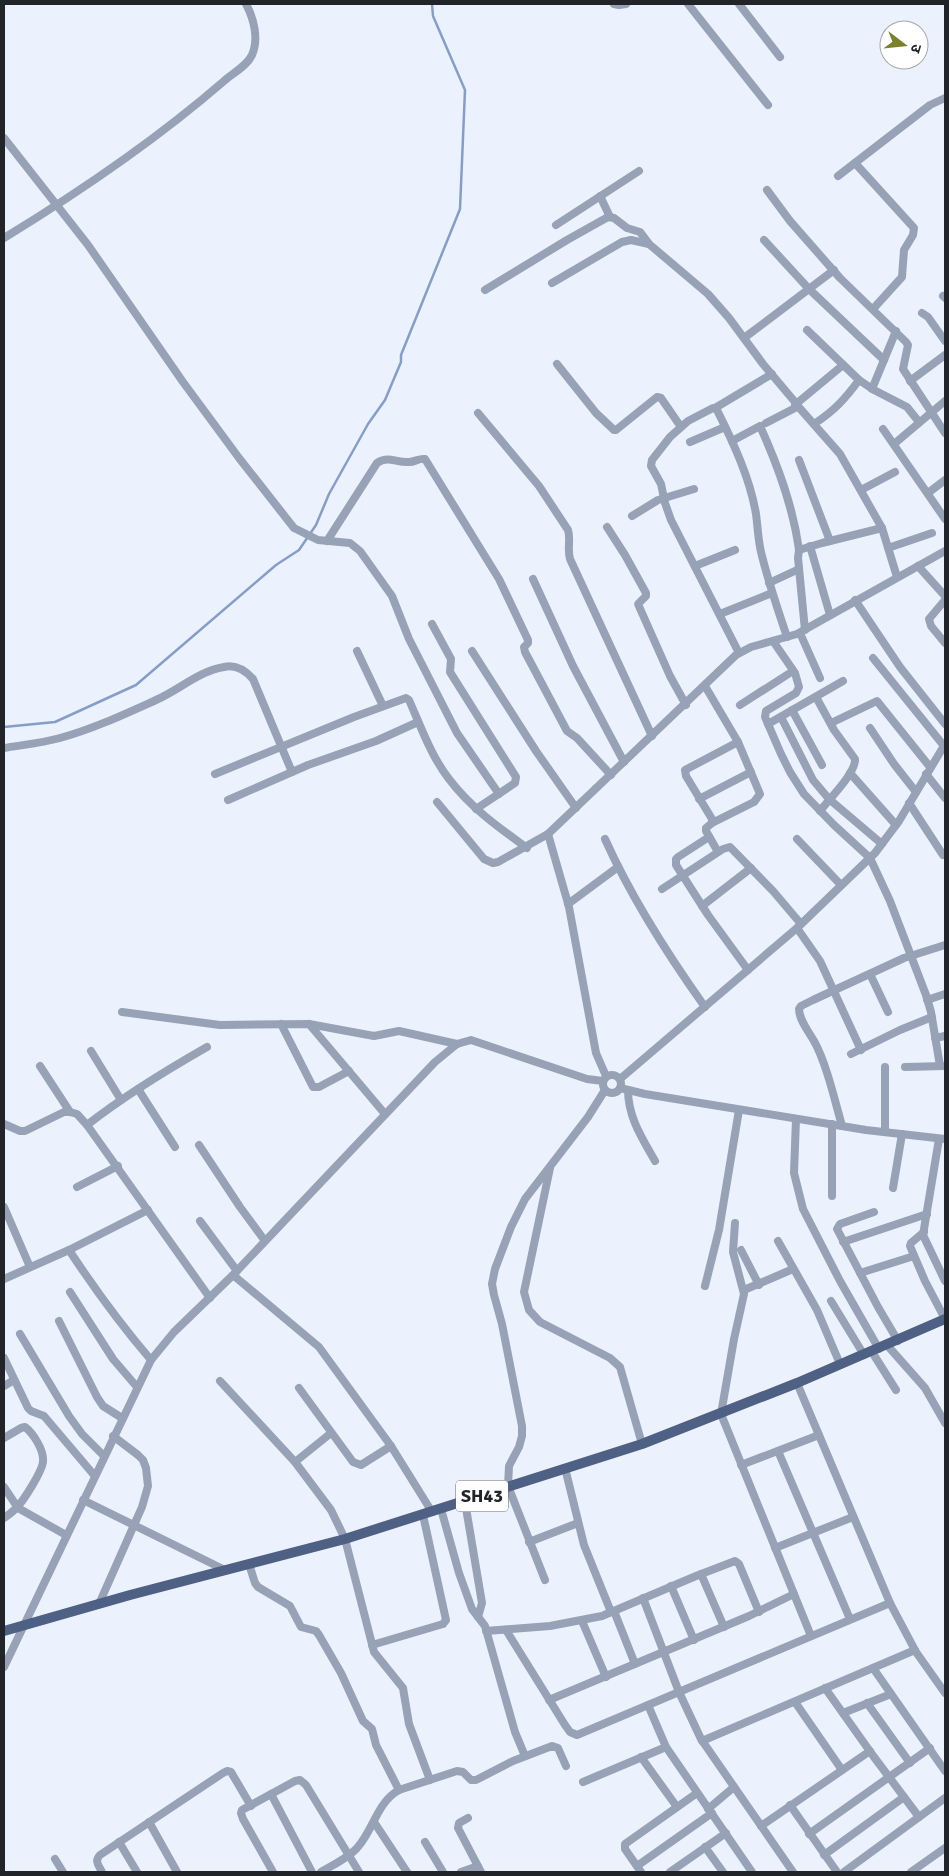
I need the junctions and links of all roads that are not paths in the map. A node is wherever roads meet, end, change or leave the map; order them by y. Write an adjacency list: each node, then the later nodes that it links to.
1 (246, 4): 15 (street)
2 (614, 4): 3 (street)
3 (626, 4)
4 (688, 4): 8 (street)
5 (739, 4): 6 (street)
6 (780, 57)
7 (945, 98): 10 (street)
8 (768, 105)
9 (4, 138): 15 (street)
10 (855, 163): 12 (street); 25 (street)
11 (639, 171): 14 (street)
12 (838, 176)
13 (767, 190): 21 (street)
14 (600, 196): 16 (street); 17 (street)
15 (58, 205): 18 (street); 66 (street)
16 (610, 217): 20 (street); 24 (street)
17 (556, 225)
18 (4, 238)
19 (764, 240): 23 (street)
20 (649, 244): 22 (street); 29 (street)
21 (834, 270): 23 (street); 25 (street)
22 (552, 283)
23 (809, 289): 29 (street); 32 (street)
24 (485, 290)
25 (874, 309): 28 (street)
26 (922, 313): 30 (street)
27 (807, 330): 34 (street)
28 (896, 331): 32 (street); 37 (street)
29 (744, 338): 35 (street)
30 (945, 341)
31 (945, 355): 37 (street)
32 (884, 360): 38 (street)
33 (557, 364): 47 (street)
34 (844, 364): 36 (street); 40 (street)
35 (772, 374): 40 (street); 41 (street)
36 (860, 380): 38 (street); 46 (street)
37 (910, 381): 42 (street)
38 (872, 389): 45 (street)
39 (945, 400): 42 (street)
40 (796, 404): 44 (street); 46 (street)
41 (716, 408): 47 (street); 48 (street)
42 (931, 412): 45 (street); 50 (street)
43 (478, 413): 108 (street)
44 (766, 422)
45 (919, 422): 53 (street)
46 (814, 424): 58 (street)
47 (682, 427): 60 (street)
48 (725, 427): 51 (street); 52 (street)
49 (883, 429): 53 (street)
50 (945, 433)
51 (732, 441): 71 (street); 78 (street)
52 (690, 442)
53 (894, 444): 59 (street)
54 (799, 460): 67 (street)
55 (895, 472): 58 (street)
56 (945, 480): 59 (street)
57 (694, 489): 60 (street)
58 (860, 490): 64 (street)
59 (928, 493): 62 (street)
60 (664, 498): 61 (street); 73 (street)
61 (632, 516)
62 (945, 519)
63 (606, 527): 98 (street)
64 (882, 528): 67 (street); 69 (street)
65 (932, 533): 69 (street)
66 (323, 540): 120 (street); 122 (street)
67 (830, 541): 68 (street)
68 (810, 546): 71 (street); 83 (street)
69 (888, 548): 76 (street)
70 (735, 550): 73 (street)
71 (799, 550): 75 (street)
72 (945, 552): 74 (street)
73 (695, 566): 82 (street)
74 (918, 566): 76 (street); 80 (street)
75 (799, 570): 78 (street); 85 (street)
76 (897, 577): 81 (street)
77 (533, 580): 113 (street)
78 (769, 583): 79 (street)
79 (772, 593): 82 (street); 86 (street)
80 (945, 598): 88 (street)
81 (855, 600): 83 (street); 106 (street)
82 (720, 614): 91 (street)
83 (830, 615): 85 (street)
84 (432, 624): 122 (street)
85 (802, 631): 86 (street); 94 (street)
86 (787, 637): 87 (street)
87 (773, 641): 91 (street); 93 (street)
88 (945, 643)
89 (357, 651): 100 (street)
90 (472, 652): 129 (street)
91 (739, 653): 96 (street)
92 (873, 658): 110 (street)
93 (793, 671): 99 (street); 105 (street)
94 (820, 678)
95 (843, 682): 97 (street)
96 (705, 686): 98 (street); 109 (street)
97 (816, 696): 101 (street); 104 (street)
98 (686, 705): 108 (street)
99 (740, 705)
100 (383, 706): 103 (street); 111 (street)
101 (792, 710): 102 (street); 114 (street)
102 (781, 717): 105 (street); 125 (street)
103 (418, 722): 116 (street); 130 (street)
104 (831, 723): 115 (street); 118 (street)
105 (768, 724): 131 (street)
106 (945, 724)
107 (870, 728): 121 (street)
108 (652, 736): 113 (street)
109 (738, 742): 117 (street); 124 (street)
110 (944, 745): 115 (street)
111 (281, 747): 112 (street); 116 (street); 119 (street)
112 (4, 748)
113 (624, 762): 120 (street)
114 (822, 765)
115 (928, 770): 121 (street); 123 (street)
116 (292, 772): 126 (street)
117 (751, 772): 124 (street); 132 (street)
118 (850, 773): 125 (street); 133 (street)
119 (215, 774)
120 (610, 775): 129 (street)
121 (916, 792): 128 (street)
122 (499, 794): 130 (street)
123 (945, 798)
124 (700, 799): 132 (street)
125 (830, 799): 131 (street); 138 (street)
126 (228, 800)
127 (436, 802): 139 (street)
128 (909, 803): 133 (street); 141 (street)
129 (576, 808): 134 (street)
130 (476, 809): 139 (street)
131 (820, 811): 142 (street)
132 (712, 823): 135 (street)
133 (896, 824): 138 (street)
134 (548, 834): 139 (street); 148 (street)
135 (709, 838): 140 (street); 145 (street)
136 (605, 839): 143 (street)
137 (797, 839): 146 (street)
138 (882, 844): 142 (street)
139 (526, 848)
140 (718, 852): 144 (street); 145 (street)
141 (943, 855)
142 (870, 858): 146 (street); 152 (street)
143 (618, 866): 148 (street); 158 (street)
144 (751, 868): 149 (street); 150 (street)
145 (682, 876): 147 (street); 149 (street)
146 (841, 885): 150 (street)
147 (662, 889)
148 (568, 904): 176 (street)
149 (702, 906): 153 (street)
150 (799, 926): 153 (street); 155 (street)
151 (945, 945): 152 (street)
152 (912, 956): 154 (street); 157 (street)
153 (748, 970): 158 (street)
154 (870, 974): 155 (street); 160 (street)
155 (833, 990): 168 (street); 189 (street)
156 (945, 994): 157 (street)
157 (927, 1000): 161 (street)
158 (705, 1007): 177 (street)
159 (122, 1012): 162 (street)
160 (888, 1012)
161 (932, 1017): 165 (street); 168 (street)
162 (281, 1024): 163 (street); 175 (street)
163 (309, 1024): 166 (street); 175 (street)
164 (945, 1036): 165 (street)
165 (935, 1038): 172 (street)
166 (457, 1044): 176 (street); 184 (street)
167 (206, 1048): 178 (street)
168 (861, 1050): 170 (street)
169 (91, 1051): 181 (street)
170 (851, 1054)
171 (40, 1066): 183 (street)
172 (942, 1066): 174 (street)
173 (885, 1067): 190 (street)
174 (905, 1067)
175 (349, 1071): 184 (street)
176 (604, 1079): 177 (street); 180 (street)
177 (620, 1079): 179 (street)
178 (138, 1089): 181 (street); 194 (street)
179 (624, 1089): 180 (street); 182 (street); 195 (street)
180 (605, 1090): 196 (street)
181 (121, 1100): 187 (street)
182 (739, 1110): 185 (street); 221 (street)
183 (70, 1112): 186 (street); 187 (street)
184 (385, 1114): 208 (street)
185 (796, 1119): 188 (street); 230 (street)
186 (4, 1124)
187 (87, 1124): 197 (street)
188 (832, 1124): 189 (street); 200 (street)
189 (842, 1126): 190 (street)
190 (885, 1132): 191 (street)
191 (902, 1134): 192 (street); 199 (street)
192 (942, 1139): 204 (street)
193 (199, 1145): 208 (street)
194 (175, 1147)
195 (655, 1161)
196 (551, 1164): 248 (street); 256 (street)
197 (118, 1166): 198 (street); 202 (street)
198 (77, 1187)
199 (893, 1188)
200 (832, 1196)
201 (4, 1207): 214 (street)
202 (148, 1210): 211 (street); 224 (street)
203 (874, 1212): 210 (street)
204 (927, 1214): 207 (street); 210 (street)
205 (200, 1221): 216 (street)
206 (735, 1223): 222 (street)
207 (924, 1232): 213 (street); 219 (street)
208 (265, 1241): 216 (street)
209 (778, 1241): 215 (street)
210 (843, 1242): 217 (street)
211 (69, 1250): 214 (street); 232 (street)
212 (741, 1250): 220 (street)
213 (914, 1256): 217 (street); 226 (street)
214 (30, 1267): 218 (street)
215 (793, 1269): 220 (street); 233 (street)
216 (235, 1273): 224 (street); 249 (street)
217 (860, 1273): 229 (street)
218 (4, 1279)
219 (945, 1281)
220 (758, 1284): 222 (street)
221 (705, 1286)
222 (744, 1290): 241 (street)
223 (70, 1292): 238 (street)
224 (210, 1298): 232 (street)
225 (831, 1301): 230 (street)
226 (945, 1319): 229 (main road, SH43)
227 (59, 1321): 242 (street)
228 (20, 1334): 251 (street)
229 (898, 1341): 230 (main road, SH43)
230 (875, 1350): 233 (main road, SH43); 240 (street); 243 (street)
231 (4, 1358): 234 (street)
232 (151, 1360): 238 (street)
233 (840, 1364): 236 (main road, SH43)
234 (14, 1380): 237 (street); 255 (street)
235 (220, 1381): 252 (street)
236 (798, 1383): 241 (main road, SH43); 245 (street)
237 (4, 1386)
238 (137, 1387): 242 (street)
239 (299, 1388): 244 (street)
240 (896, 1390)
241 (721, 1414): 248 (main road, SH43); 253 (street)
242 (122, 1418): 246 (street)
243 (945, 1423)
244 (331, 1433): 249 (street); 252 (street)
245 (819, 1435): 250 (street); 262 (street)
246 (113, 1436): 251 (street); 265 (street)
247 (4, 1438): 260 (street)
248 (642, 1444): 254 (main road, SH43)
249 (391, 1446): 261 (street)
250 (778, 1451): 253 (street); 266 (street)
251 (104, 1456): 255 (street)
252 (295, 1462): 268 (street)
253 (741, 1465): 270 (street)
254 (564, 1468): 256 (main road, SH43); 264 (street)
255 (94, 1475): 258 (street)
256 (508, 1486): 259 (main road, SH43); 269 (street)
257 (4, 1487): 260 (street)
258 (83, 1500): 265 (street); 267 (street)
259 (465, 1502): 261 (main road, SH43); 282 (street)
260 (18, 1508): 263 (street); 267 (street)
261 (432, 1512): 268 (main road, SH43); 282 (street); 292 (street)
262 (853, 1517): 266 (street); 278 (street)
263 (4, 1518)
264 (578, 1523): 269 (street); 280 (street)
265 (134, 1524): 272 (street); 279 (street)
266 (813, 1533): 270 (street); 283 (street)
267 (66, 1536): 285 (street)
268 (346, 1538): 271 (main road, SH43); 292 (street)
269 (529, 1542): 274 (street)
270 (776, 1548): 276 (street)
271 (249, 1564): 272 (main road, SH43); 324 (street)
272 (225, 1570): 279 (main road, SH43)
273 (701, 1574): 275 (street); 281 (street); 286 (street)
274 (545, 1580)
275 (671, 1586): 277 (street); 291 (street)
276 (794, 1594): 281 (street); 290 (street)
277 (643, 1598): 280 (street); 294 (street)
278 (890, 1603): 283 (street); 293 (street)
279 (99, 1604): 285 (main road, SH43)
280 (613, 1611): 284 (street); 295 (street)
281 (759, 1612): 286 (street)
282 (478, 1617): 289 (street)
283 (850, 1619): 290 (street)
284 (582, 1621): 287 (street); 299 (street)
285 (24, 1624): 288 (main road, SH43); 296 (street)
286 (724, 1627): 291 (street)
287 (506, 1630): 289 (street); 305 (street)
288 (4, 1631)
289 (486, 1632): 314 (street)
290 (811, 1636): 302 (street)
291 (694, 1640): 294 (street)
292 (372, 1645): 321 (street)
293 (915, 1650): 297 (street); 300 (street)
294 (664, 1652): 295 (street); 302 (street)
295 (635, 1664): 299 (street)
296 (4, 1667)
297 (872, 1668): 301 (street); 304 (street)
298 (945, 1676): 300 (street)
299 (606, 1677): 305 (street)
300 (938, 1682): 303 (street)
301 (825, 1688): 306 (street); 309 (street)
302 (680, 1692): 308 (street); 310 (street)
303 (945, 1692)
304 (891, 1694): 307 (street); 312 (street)
305 (549, 1700): 308 (street)
306 (795, 1702): 310 (street); 318 (street)
307 (868, 1703): 309 (street); 316 (street)
308 (648, 1705): 311 (street)
309 (843, 1713): 313 (street)
310 (702, 1741): 323 (street)
311 (666, 1747): 315 (street); 325 (street)
312 (930, 1748): 316 (street); 319 (street)
313 (870, 1751): 318 (street); 320 (street)
314 (525, 1756): 317 (street); 321 (street)
315 (641, 1757): 322 (street); 331 (street)
316 (910, 1763): 320 (street)
317 (566, 1766)
318 (842, 1770): 329 (street)
319 (945, 1771)
320 (889, 1777): 327 (street); 339 (street)
321 (430, 1780): 324 (street)
322 (583, 1782)
323 (734, 1787): 332 (street); 337 (street)
324 (399, 1790): 336 (street)
325 (697, 1793): 331 (street); 332 (street)
326 (271, 1794): 330 (street); 345 (street); 355 (street)
327 (904, 1797): 333 (street); 344 (street)
328 (945, 1798): 333 (street)
329 (790, 1805): 337 (street); 339 (street)
330 (251, 1806): 335 (street); 354 (street)
331 (677, 1807): 348 (street)
332 (710, 1811): 338 (street); 348 (street)
333 (920, 1817): 366 (street)
334 (468, 1818): 347 (street)
335 (149, 1822): 340 (street); 353 (street)
336 (374, 1822): 345 (street); 358 (street)
337 (761, 1826): 364 (street)
338 (726, 1833): 342 (street); 363 (street)
339 (809, 1834): 344 (street)
340 (119, 1842): 351 (street); 352 (street)
341 (425, 1842): 359 (street)
342 (705, 1847): 361 (street); 362 (street)
343 (945, 1848): 349 (street)
344 (824, 1855): 365 (street)
345 (348, 1856): 356 (street); 357 (street)
346 (55, 1859): 350 (street)
347 (480, 1869): 360 (street)
348 (639, 1869)
349 (915, 1871)
350 (63, 1872)
351 (102, 1872)
352 (137, 1872)
353 (177, 1872)
354 (273, 1872)
355 (312, 1872)
356 (321, 1872)
357 (359, 1872)
358 (407, 1872)
359 (442, 1872)
360 (462, 1872)
361 (670, 1872)
362 (723, 1872)
363 (752, 1872)
364 (793, 1872)
365 (837, 1872)
366 (844, 1872)

